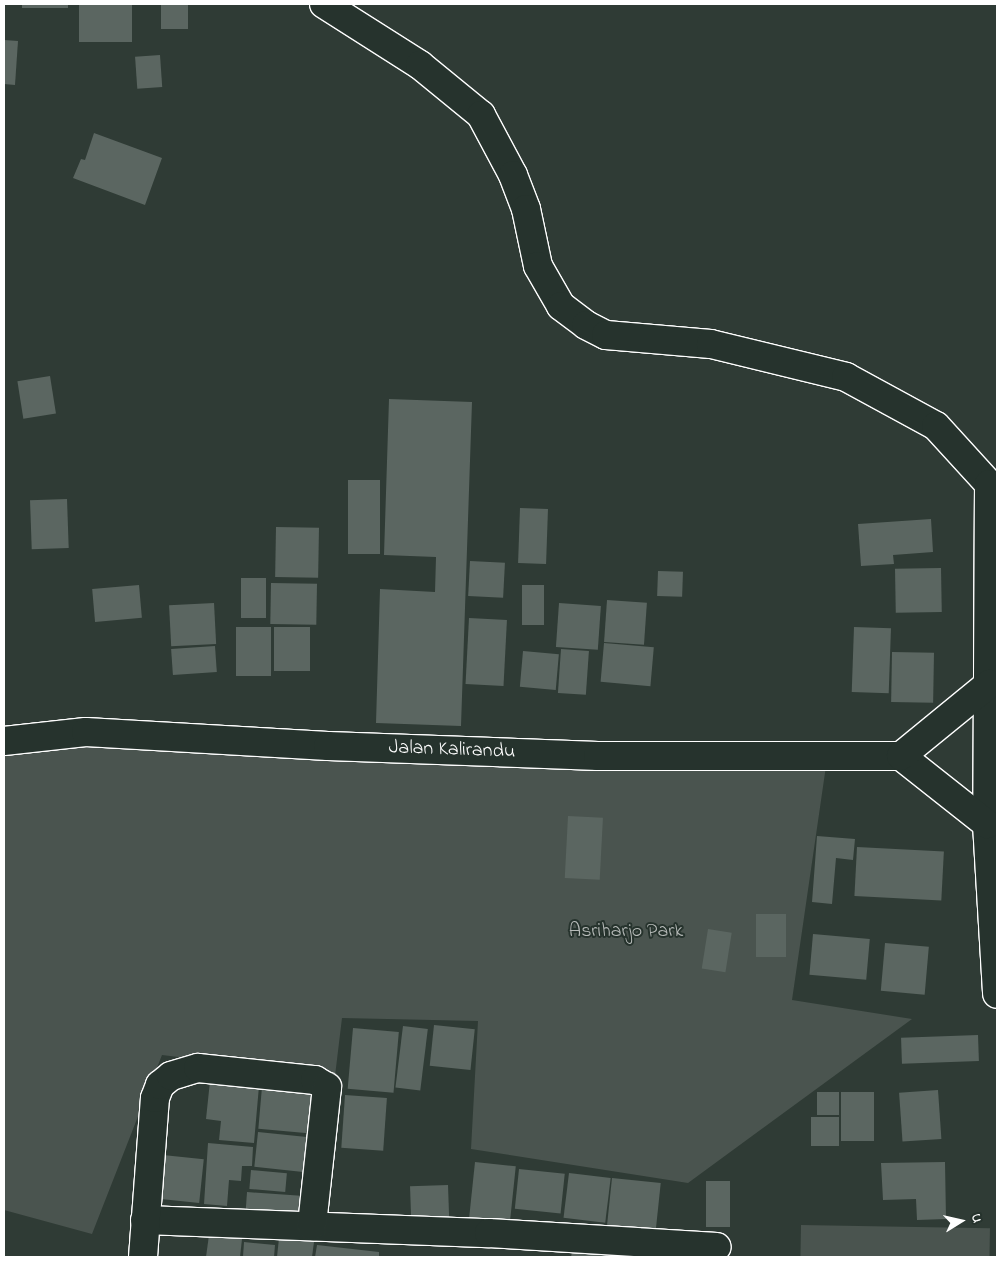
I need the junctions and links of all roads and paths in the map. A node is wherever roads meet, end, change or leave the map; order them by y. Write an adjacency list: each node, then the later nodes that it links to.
1 (324, 4): 2 (street)
2 (993, 484): 3 (street)
3 (988, 684): 5 (street); 6 (street)
4 (4, 741): 5 (street, Jalan Kalirandu)
5 (901, 756): 6 (street)
6 (987, 824): 7 (street)
7 (997, 980)
8 (145, 1220): 9 (street); 9 (street); 12 (street)
9 (312, 1226): 10 (street)
10 (487, 1245): 11 (street)
11 (717, 1247)
12 (143, 1257)

